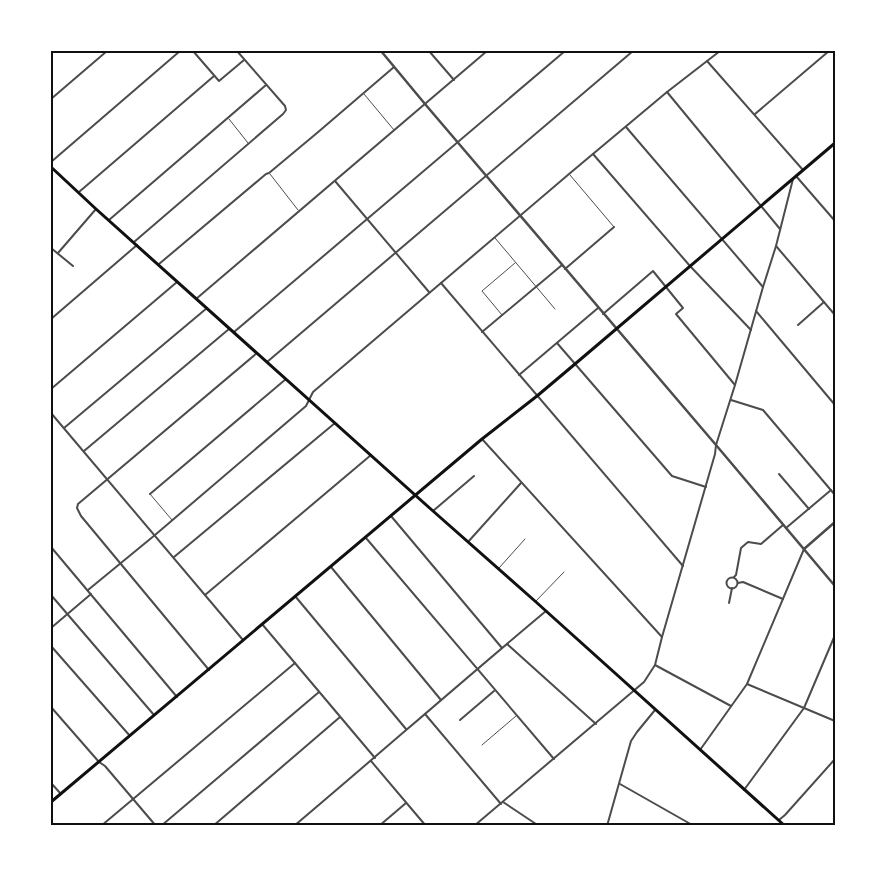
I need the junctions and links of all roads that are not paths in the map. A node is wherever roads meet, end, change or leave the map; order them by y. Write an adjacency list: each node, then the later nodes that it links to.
1 (107, 51): 22 (street)
2 (180, 51): 32 (street)
3 (193, 51): 17 (street)
4 (237, 51): 14 (street)
5 (382, 51): 16 (street)
6 (430, 51): 18 (street)
7 (487, 51): 13 (street)
8 (565, 51): 28 (street)
9 (633, 51): 37 (street)
10 (720, 51): 15 (street)
11 (829, 51): 24 (street)
12 (480, 52): 13 (street)
13 (483, 55): 18 (street)
14 (244, 60): 17 (street); 19 (street)
15 (708, 61): 20 (street); 24 (street)
16 (395, 67): 21 (street); 23 (street)
17 (214, 76): 40 (street)
18 (454, 80): 23 (street)
19 (266, 85): 25 (street); 30 (street)
20 (667, 92): 26 (street); 41 (street)
21 (364, 94): 27 (lane); 35 (street)
22 (51, 99)
23 (425, 104): 27 (street); 28 (street)
24 (755, 114): 34 (street)
25 (228, 118): 30 (lane); 45 (street)
26 (626, 127): 31 (street); 51 (street)
27 (394, 131): 39 (street)
28 (458, 143): 37 (street); 46 (street)
29 (835, 143): 34 (main road)
30 (249, 144): 52 (street)
31 (593, 154): 36 (street); 61 (street)
32 (51, 162)
33 (51, 167): 40 (main road)
34 (803, 170): 38 (main road)
35 (269, 173): 43 (lane); 58 (street)
36 (569, 174): 44 (street); 48 (lane)
37 (486, 176): 44 (street); 55 (street)
38 (794, 177): 41 (main road); 47 (street); 49 (street)
39 (335, 181): 43 (street); 46 (street)
40 (79, 192): 42 (main road)
41 (761, 206): 49 (street); 51 (main road)
42 (96, 209): 45 (main road); 56 (street)
43 (299, 211): 69 (street)
44 (520, 216): 50 (street); 59 (street)
45 (109, 220): 52 (main road)
46 (368, 220): 55 (street); 83 (street)
47 (835, 221)
48 (614, 228): 62 (street)
49 (780, 229): 53 (street)
50 (494, 238): 57 (lane); 64 (street)
51 (722, 239): 61 (main road); 67 (street)
52 (135, 244): 58 (main road); 78 (street)
53 (776, 246): 67 (street); 70 (street)
54 (51, 248): 56 (street)
55 (396, 252): 68 (street); 87 (street)
56 (58, 253): 60 (street)
57 (516, 263): 65 (lane); 76 (lane)
58 (158, 264): 63 (main road)
59 (562, 265): 62 (street); 65 (street)
60 (73, 266)
61 (690, 266): 66 (main road); 82 (street)
62 (565, 269): 72 (street)
63 (178, 282): 69 (main road); 92 (street)
64 (440, 282): 68 (street); 84 (street)
65 (536, 287): 73 (lane); 76 (street)
66 (666, 287): 75 (street); 81 (main road); 91 (street)
67 (763, 287): 74 (street)
68 (429, 292): 94 (street)
69 (196, 299): 71 (main road)
70 (824, 302): 77 (street); 79 (street)
71 (207, 308): 80 (main road); 99 (street)
72 (598, 308): 75 (street); 85 (street)
73 (555, 309)
74 (756, 311): 82 (street); 96 (street)
75 (603, 314): 81 (street)
76 (502, 315): 84 (street)
77 (835, 315)
78 (51, 319)
79 (798, 325)
80 (229, 328): 83 (main road); 102 (street)
81 (616, 329): 88 (main road); 101 (street)
82 (751, 330): 91 (street)
83 (234, 332): 86 (main road)
84 (482, 332): 89 (street)
85 (558, 343): 88 (street); 89 (street)
86 (257, 353): 87 (main road); 106 (street)
87 (267, 362): 90 (main road)
88 (575, 364): 93 (main road); 108 (street)
89 (519, 375): 93 (street)
90 (286, 379): 94 (main road); 110 (street)
91 (735, 384): 95 (street)
92 (51, 389)
93 (537, 396): 100 (main road); 128 (street)
94 (309, 400): 98 (main road); 116 (street)
95 (731, 400): 101 (street); 109 (street)
96 (835, 405)
97 (51, 413): 99 (street)
98 (335, 423): 103 (main road); 125 (street)
99 (64, 428): 102 (street)
100 (482, 439): 107 (street); 111 (main road)
101 (716, 445): 108 (street); 118 (street)
102 (84, 451): 106 (street)
103 (371, 455): 111 (main road); 138 (street)
104 (779, 474): 113 (street)
105 (474, 476): 114 (street)
106 (108, 479): 119 (street); 126 (street)
107 (522, 482): 122 (street); 148 (street)
108 (706, 487): 128 (street)
109 (831, 490): 112 (street); 113 (street)
110 (150, 494): 116 (lane)
111 (416, 495): 114 (main road); 115 (main road)
112 (835, 495)
113 (809, 509): 118 (street)
114 (433, 512): 122 (main road)
115 (391, 516): 120 (main road); 152 (street)
116 (172, 520): 119 (street)
117 (835, 522): 124 (street)
118 (785, 527): 124 (street); 131 (street)
119 (155, 535): 125 (street); 126 (street)
120 (366, 537): 127 (main road); 155 (street)
121 (525, 538): 129 (lane)
122 (468, 542): 129 (main road)
123 (51, 547): 135 (street)
124 (804, 549): 133 (street); 140 (street)
125 (174, 558): 138 (street)
126 (121, 564): 135 (street); 156 (street)
127 (331, 566): 139 (main road); 162 (street)
128 (683, 566): 148 (street)
129 (498, 569): 141 (main road)
130 (564, 572): 141 (lane)
131 (734, 577): 132 (street); 134 (street)
132 (738, 582): 134 (street); 140 (street)
133 (835, 586)
134 (732, 588): 142 (street)
135 (88, 590): 136 (street)
136 (91, 594): 144 (street); 161 (street)
137 (51, 595): 144 (street)
138 (205, 595): 149 (street)
139 (295, 596): 145 (main road); 174 (street)
140 (783, 599): 157 (street)
141 (536, 602): 143 (main road)
142 (729, 603)
143 (546, 611): 150 (street); 159 (main road)
144 (67, 614): 146 (street); 168 (street)
145 (262, 624): 149 (main road); 153 (street)
146 (51, 628)
147 (835, 635): 165 (street)
148 (662, 638): 154 (street)
149 (243, 640): 156 (main road)
150 (507, 644): 152 (street); 173 (street)
151 (51, 646): 175 (street)
152 (502, 648): 155 (street)
153 (295, 662): 160 (street); 187 (street)
154 (655, 665): 159 (street); 163 (street)
155 (477, 669): 158 (street); 162 (street)
156 (209, 670): 161 (main road)
157 (747, 684): 163 (street); 165 (street)
158 (495, 690): 169 (street); 171 (street)
159 (634, 690): 166 (main road); 173 (street)
160 (319, 692): 170 (street); 194 (street)
161 (177, 697): 168 (main road)
162 (441, 700): 167 (street)
163 (731, 706): 177 (street)
164 (51, 707): 182 (street)
165 (804, 708): 172 (street); 185 (street)
166 (655, 710): 177 (main road); 184 (street)
167 (425, 713): 174 (street); 190 (street)
168 (154, 716): 175 (main road)
169 (516, 716): 176 (lane); 179 (street)
170 (341, 717): 178 (street); 195 (street)
171 (460, 720)
172 (835, 721)
173 (596, 724): 179 (street)
174 (407, 730): 178 (street)
175 (130, 736): 182 (main road)
176 (482, 745)
177 (700, 750): 185 (main road)
178 (375, 758): 181 (street)
179 (554, 759): 190 (street)
180 (835, 760): 191 (street)
181 (371, 761): 189 (street); 196 (street)
182 (99, 762): 186 (main road); 187 (street)
183 (51, 783): 186 (street)
184 (620, 784): 201 (street); 202 (street)
185 (744, 790): 191 (main road)
186 (61, 794): 188 (main road)
187 (133, 798): 192 (street); 193 (street)
188 (51, 802)
189 (406, 802): 197 (street); 198 (street)
190 (502, 803): 199 (street); 200 (street)
191 (779, 820): 203 (main road)
192 (101, 826)
193 (156, 826)
194 (162, 826)
195 (212, 826)
196 (294, 826)
197 (379, 826)
198 (426, 826)
199 (474, 826)
200 (539, 826)
201 (607, 826)
202 (694, 826)
203 (785, 826)

